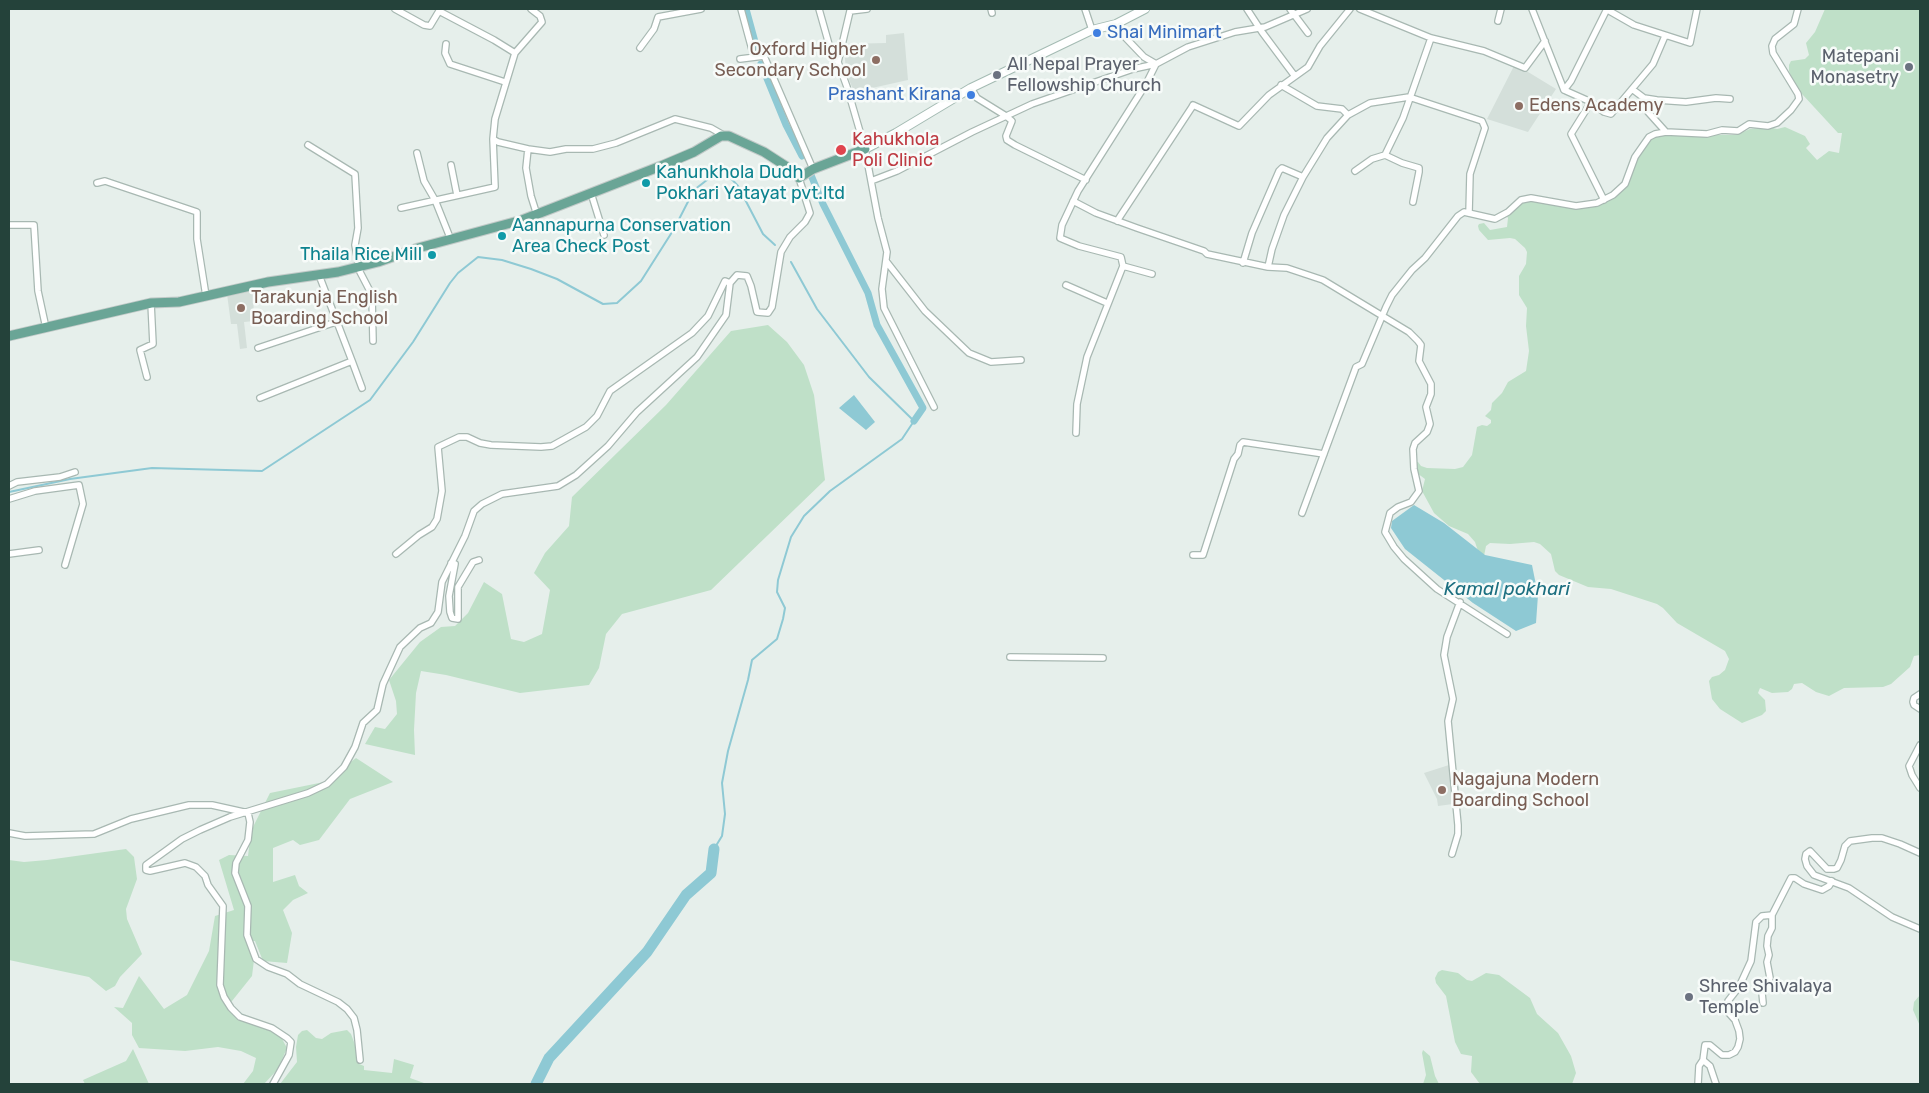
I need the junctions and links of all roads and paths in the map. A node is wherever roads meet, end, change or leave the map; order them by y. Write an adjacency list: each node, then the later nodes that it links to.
1 (395, 9): 31 (street)
2 (532, 9): 31 (street)
3 (701, 9): 30 (street)
4 (741, 9): 32 (street)
5 (819, 9): 34 (street)
6 (867, 9): 18 (street)
7 (1085, 9): 24 (street)
8 (1145, 9): 19 (main road)
9 (1247, 9): 23 (street)
10 (1307, 9): 20 (street)
11 (1350, 9): 36 (street)
12 (1360, 9): 27 (street)
13 (1501, 9): 21 (street)
14 (1532, 9): 28 (street)
15 (1607, 9): 26 (street); 41 (street)
16 (1697, 9): 26 (street)
17 (1798, 9): 48 (street)
18 (850, 10): 34 (street)
19 (1132, 11): 22 (main road)
20 (1292, 11): 23 (street); 25 (street)
21 (1498, 21)
22 (1116, 24): 24 (main road); 35 (street)
23 (1259, 28): 35 (street); 36 (street)
24 (1092, 30): 39 (main road)
25 (1308, 33)
26 (1665, 36): 40 (street)
27 (1431, 38): 28 (street); 42 (street)
28 (1545, 41): 41 (street)
29 (446, 44): 37 (street)
30 (640, 48)
31 (515, 53): 37 (street)
32 (754, 56): 33 (street); 57 (street)
33 (740, 59)
34 (838, 62): 53 (street)
35 (1156, 64): 47 (street); 62 (street)
36 (1294, 75): 38 (street)
37 (506, 82): 50 (street)
38 (1281, 85): 46 (street); 73 (street)
39 (971, 88): 47 (street); 53 (main road)
40 (1632, 89): 43 (street); 45 (street)
41 (1564, 90): 45 (street)
42 (1409, 97): 46 (street); 55 (street); 71 (street)
43 (1654, 100): 44 (street); 48 (street)
44 (1730, 100)
45 (1591, 102): 67 (street)
46 (1348, 115): 59 (street)
47 (1006, 116): 61 (street); 62 (street)
48 (1666, 132): 67 (street)
49 (725, 136): 52 (street); 60 (main road); 64 (main road)
50 (493, 139): 52 (street); 65 (street)
51 (308, 145): 80 (street)
52 (528, 149): 72 (street)
53 (865, 149): 57 (main road); 61 (street)
54 (417, 153): 66 (street)
55 (1384, 154): 58 (street); 69 (street)
56 (451, 165): 65 (street)
57 (813, 168): 60 (main road)
58 (1356, 171)
59 (1303, 177): 78 (street); 81 (street)
60 (799, 178): 84 (street)
61 (871, 180): 77 (street)
62 (1086, 180): 68 (street)
63 (97, 183): 86 (street)
64 (591, 193): 72 (main road); 75 (street)
65 (457, 195): 66 (street)
66 (435, 200): 70 (street); 76 (street)
67 (1604, 200): 71 (street)
68 (1072, 201): 73 (street); 79 (street)
69 (1413, 202)
70 (401, 208)
71 (1469, 213): 89 (street)
72 (537, 215): 76 (main road)
73 (1117, 220): 78 (street)
74 (9, 225): 91 (street)
75 (604, 235)
76 (451, 240): 80 (main road)
77 (886, 261): 95 (street); 100 (street)
78 (1243, 263): 81 (street)
79 (1122, 266): 83 (street); 87 (street)
80 (360, 267): 82 (main road); 93 (street)
81 (1268, 267): 89 (street)
82 (319, 274): 86 (main road); 90 (street)
83 (1152, 274)
84 (730, 283): 109 (street); 112 (street)
85 (1066, 285): 87 (street)
86 (206, 296): 88 (main road)
87 (1107, 303): 101 (street)
88 (151, 304): 91 (main road); 97 (street)
89 (1383, 316): 102 (street); 114 (street)
90 (336, 322): 94 (street); 96 (street)
91 (46, 328): 92 (main road)
92 (9, 336)
93 (373, 342)
94 (258, 348)
95 (1021, 360)
96 (352, 361): 98 (street); 99 (street)
97 (147, 377)
98 (362, 388)
99 (260, 398)
100 (934, 407)
101 (1076, 433)
102 (1324, 454): 106 (street); 110 (street)
103 (76, 472): 104 (street)
104 (9, 486)
105 (9, 499): 113 (street)
106 (1302, 513)
107 (39, 550): 108 (street)
108 (9, 554)
109 (396, 554)
110 (1193, 555)
111 (479, 560): 112 (street)
112 (451, 563): 122 (street)
113 (66, 566)
114 (1460, 602): 115 (street); 125 (street)
115 (1507, 634)
116 (1010, 657): 117 (street)
117 (1103, 658)
118 (1920, 694): 119 (street)
119 (1920, 709)
120 (1920, 745): 121 (street)
121 (1920, 788)
122 (248, 812): 123 (street); 130 (street); 132 (street)
123 (9, 833)
124 (1920, 853): 126 (street)
125 (1452, 854)
126 (1832, 881): 127 (street); 128 (street)
127 (1772, 915): 129 (street); 131 (street)
128 (1920, 930)
129 (1763, 1002)
130 (360, 1060)
131 (1703, 1060): 133 (street); 134 (street)
132 (273, 1084)
133 (1698, 1084)
134 (1716, 1084)

